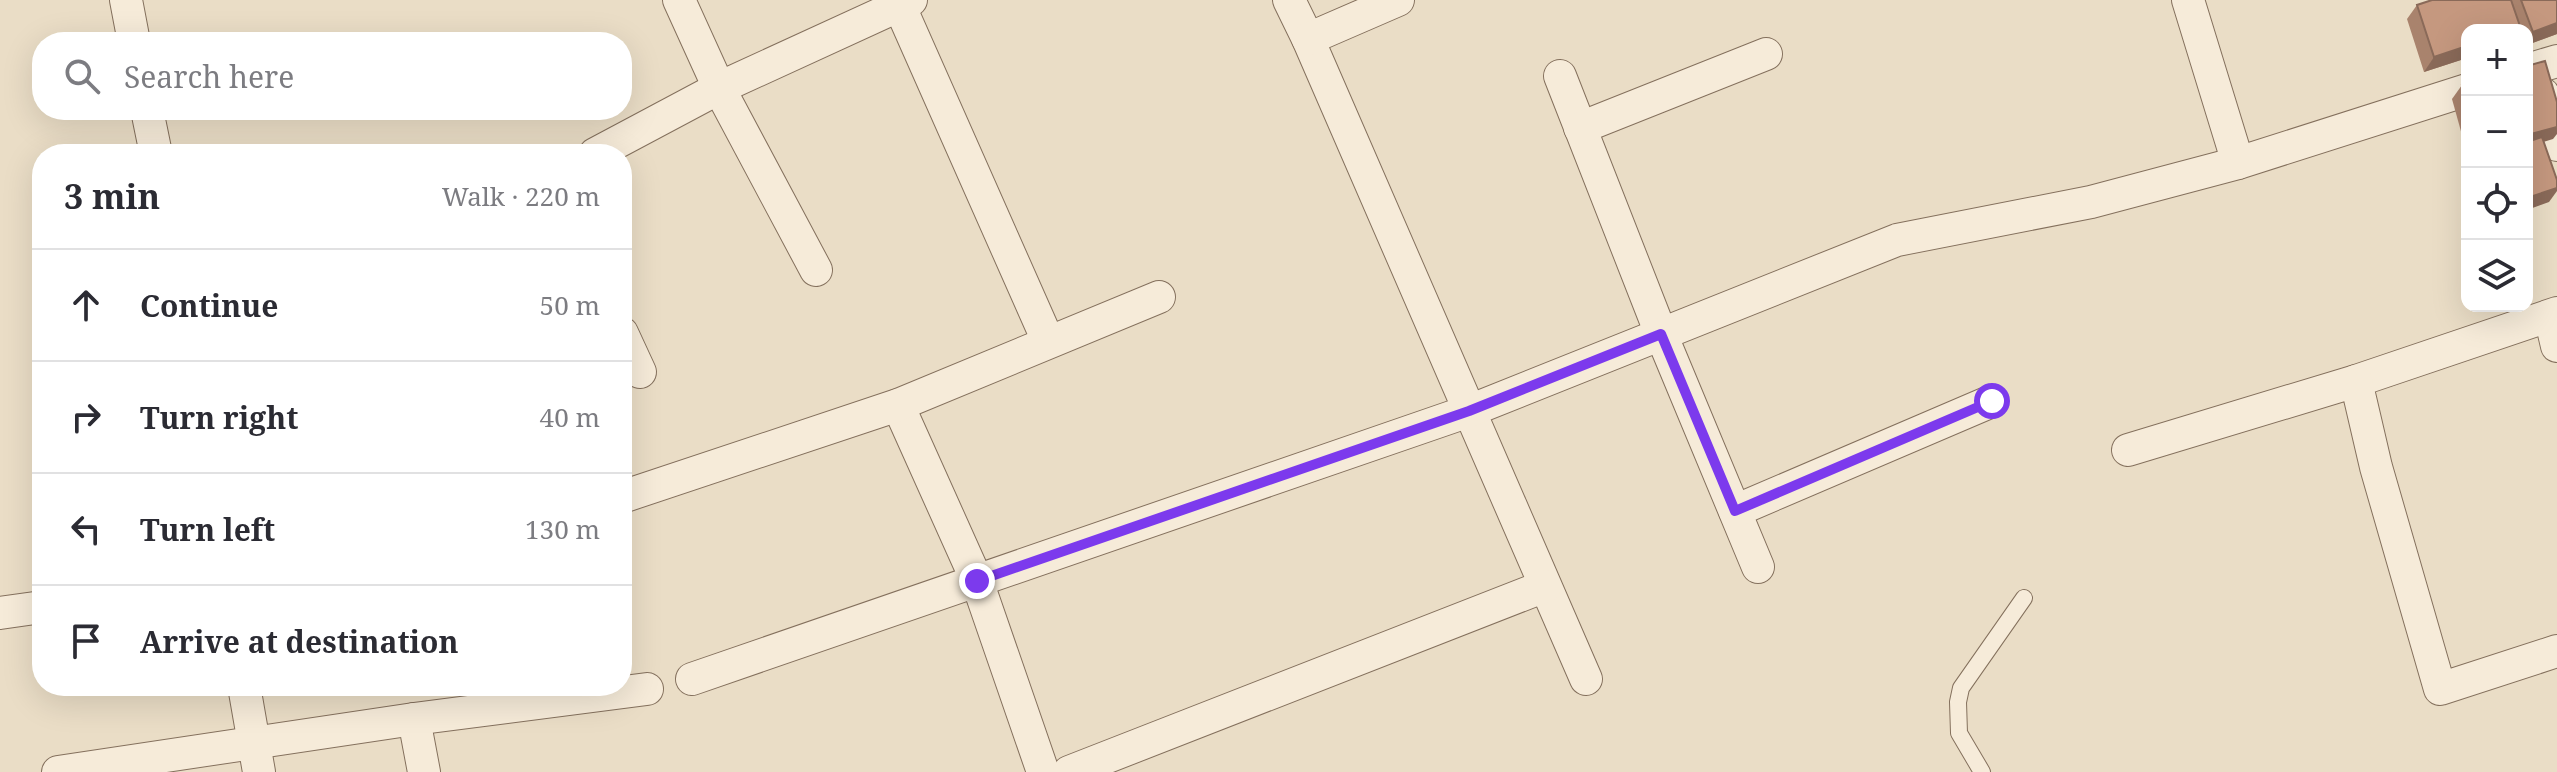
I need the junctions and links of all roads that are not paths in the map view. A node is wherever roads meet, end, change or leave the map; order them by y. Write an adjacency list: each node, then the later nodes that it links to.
1 (126, 0): 7 (street)
2 (679, 0): 12 (street)
3 (1289, 0): 8 (street)
4 (1398, 0): 8 (street)
5 (2188, 0): 19 (street)
6 (903, 2): 12 (street); 24 (street)
7 (132, 32)
8 (1308, 39): 30 (street)
9 (1766, 54): 15 (street)
10 (2540, 66): 18 (street)
11 (1560, 76): 15 (street)
12 (719, 88): 17 (street); 20 (street)
13 (2461, 92): 19 (street)
14 (149, 120): 16 (street)
15 (1580, 128): 23 (street)
16 (154, 144)
17 (614, 144)
18 (2557, 145)
19 (2238, 163): 23 (street)
20 (816, 270)
21 (1159, 297): 24 (street)
22 (2555, 325): 27 (street)
23 (1661, 334): 30 (street); 33 (street)
24 (1048, 341): 29 (street)
25 (632, 355): 26 (street)
26 (640, 372)
27 (2356, 381): 31 (street); 40 (street)
28 (1992, 401): 33 (street)
29 (898, 405): 32 (street); 35 (street)
30 (1469, 411): 35 (street); 36 (street)
31 (2128, 450)
32 (632, 494)
33 (1735, 511): 34 (street)
34 (1758, 567)
35 (977, 581): 41 (street); 51 (street)
36 (1545, 586): 42 (street); 52 (street)
37 (2024, 598): 53 (lane)
38 (32, 608): 39 (street)
39 (0, 613)
40 (2557, 651)
41 (692, 679)
42 (1586, 679)
43 (647, 689): 44 (street)
44 (632, 691)
45 (246, 696): 48 (street)
46 (593, 696): 47 (street)
47 (414, 719): 48 (street); 50 (street)
48 (257, 758): 49 (street)
49 (58, 772)
50 (424, 772)
51 (1043, 772)
52 (1069, 772)
53 (1982, 772)

